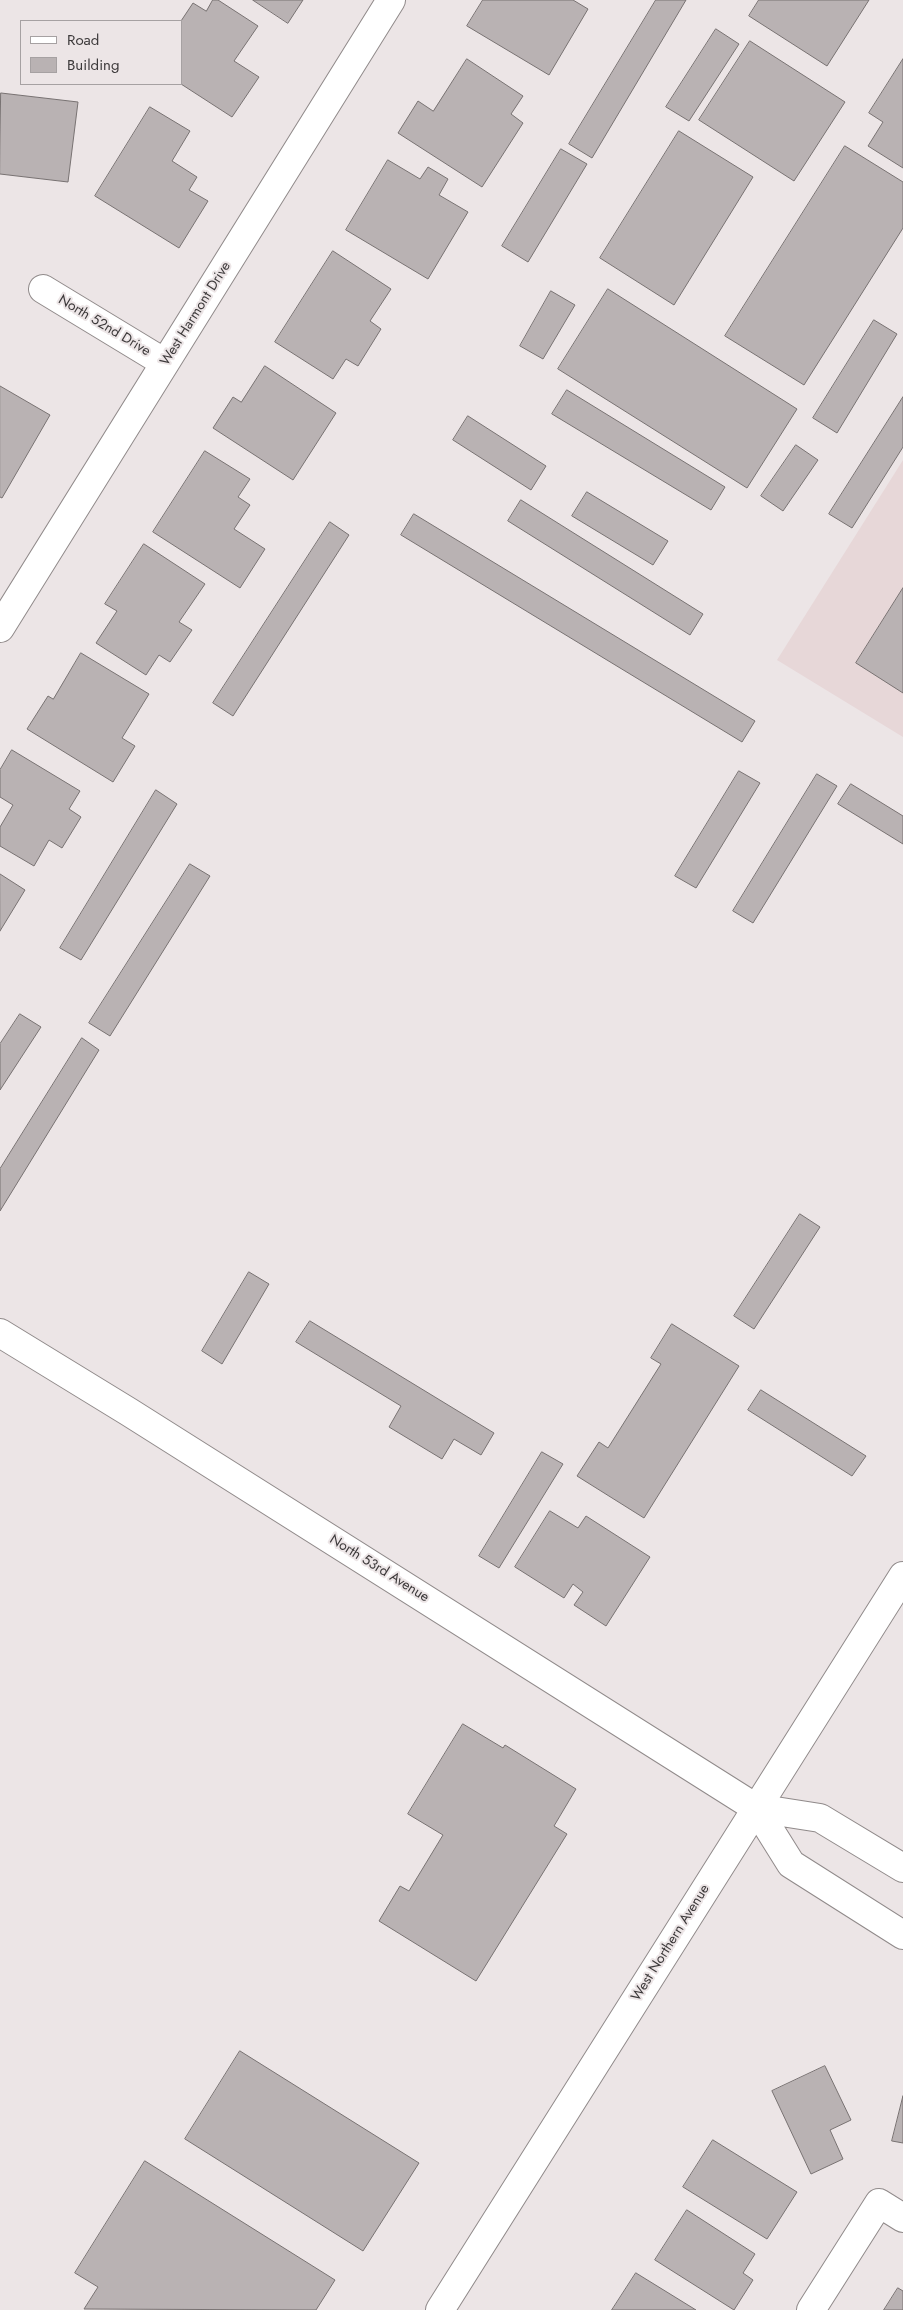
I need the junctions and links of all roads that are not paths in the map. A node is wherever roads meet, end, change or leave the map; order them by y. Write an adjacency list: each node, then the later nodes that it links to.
1 (392, 0): 3 (street, West Harmont Drive)
2 (43, 289): 3 (street, North 52nd Drive)
3 (165, 363): 4 (street, West Harmont Drive)
4 (0, 628)
5 (0, 1333): 7 (street, North 53rd Avenue)
6 (903, 1576): 7 (street, West Northern Avenue)
7 (756, 1808): 8 (street, North 53rd Avenue); 9 (street, North 53rd Avenue); 11 (street, West Northern Avenue)
8 (903, 1868)
9 (903, 1935)
10 (903, 2218): 12 (street)
11 (440, 2310)
12 (811, 2310)

